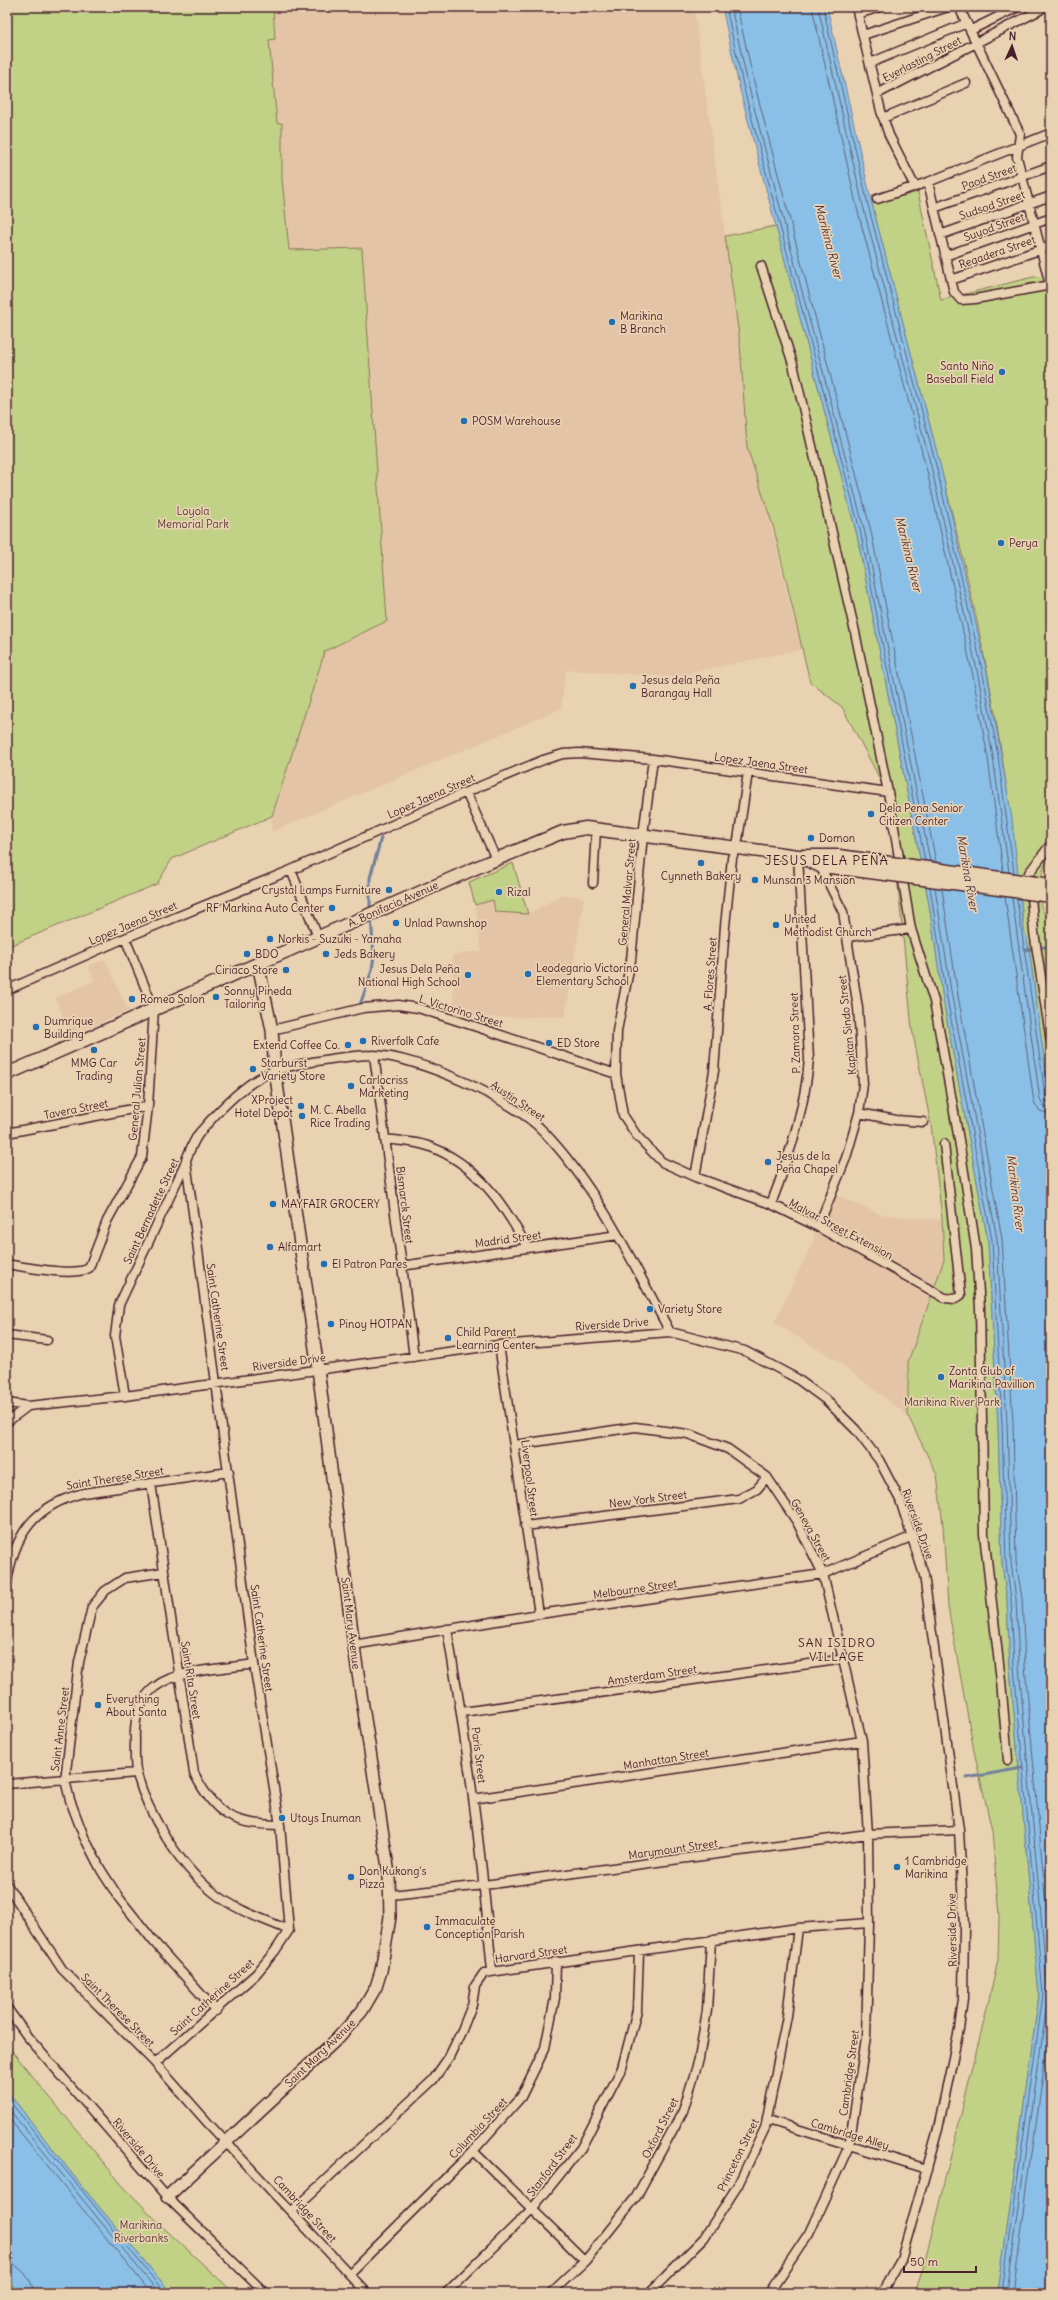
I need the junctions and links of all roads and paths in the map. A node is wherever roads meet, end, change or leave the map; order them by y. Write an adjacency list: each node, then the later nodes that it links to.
1 (880, 7): 6 (street)
2 (948, 7): 8 (street)
3 (959, 7): 7 (street)
4 (1018, 7): 7 (street)
5 (1040, 10): 9 (street, Everlasting Street)
6 (857, 11): 8 (street)
7 (969, 27): 9 (street); 10 (street)
8 (863, 35): 10 (street)
9 (978, 43): 12 (street, Everlasting Street); 15 (street)
10 (870, 63): 12 (street)
11 (966, 83): 13 (street)
12 (877, 94): 13 (street)
13 (883, 118): 19 (street)
14 (1051, 133): 15 (street)
15 (1018, 146): 17 (street); 18 (street)
16 (1051, 166): 17 (street, Paod Street)
17 (1022, 177): 22 (street); 23 (street, Paod Street)
18 (928, 182): 19 (street); 23 (street)
19 (916, 186): 21 (street)
20 (1051, 196): 22 (street, Sudsod Street)
21 (877, 199)
22 (1029, 204): 25 (street); 26 (street, Sudsod Street)
23 (934, 208): 26 (street)
24 (1051, 218): 25 (street, Suyod Street)
25 (1034, 224): 28 (street); 29 (street, Suyod Street)
26 (940, 235): 29 (street)
27 (1051, 246): 28 (street, Regadera Street)
28 (1041, 249): 31 (street, Regadera Street); 32 (street)
29 (945, 256): 31 (street)
30 (760, 266): 36 (street)
31 (951, 280): 32 (street)
32 (1050, 285)
33 (653, 759): 34 (street, Lopez Jaena Street); 35 (street, Lopez Jaena Street); 38 (street, General Malvar Street)
34 (748, 772): 36 (street, Lopez Jaena Street); 40 (street, A. Flores Street)
35 (466, 792): 42 (street); 45 (street, Lopez Jaena Street)
36 (888, 792): 49 (street)
37 (596, 830): 38 (main road, A. Bonifacio Avenue); 42 (main road, A. Bonifacio Avenue); 46 (street)
38 (643, 835): 40 (main road, A. Bonifacio Avenue); 61 (street, General Malvar Street)
39 (1051, 844): 57 (street)
40 (735, 847): 41 (main road, A. Bonifacio Avenue); 69 (street, A. Flores Street)
41 (798, 856): 43 (main road, A. Bonifacio Avenue); 44 (main road, A. Bonifacio Avenue); 70 (street, P. Zamora Street)
42 (496, 859): 50 (main road, A. Bonifacio Avenue)
43 (839, 862): 44 (main road, A. Bonifacio Avenue); 47 (main road, A. Bonifacio Avenue, bridge); 48 (main road, A. Bonifacio Avenue, bridge)
44 (820, 866): 51 (street, Kapitan Sindo Street)
45 (291, 870): 50 (street); 52 (street, Lopez Jaena Street)
46 (593, 883)
47 (1051, 885)
48 (1051, 896)
49 (911, 929): 51 (street); 104 (street)
50 (318, 937): 53 (main road, A. Bonifacio Avenue)
51 (847, 937): 63 (street, Kapitan Sindo Street)
52 (125, 938): 54 (street, Lopez Jaena Street); 55 (street)
53 (258, 964): 55 (main road, A. Bonifacio Avenue); 56 (street, Saint Mary Avenue)
54 (7, 990)
55 (154, 1009): 60 (main road, A. Bonifacio Avenue); 62 (street, General Julian Street)
56 (272, 1030): 59 (street, Saint Mary Avenue); 61 (street, L. Victorino Street)
57 (1051, 1042)
58 (374, 1055): 59 (street, Austin Street); 66 (street, Bismarck Street); 72 (street, Austin Street)
59 (275, 1070): 68 (street, Saint Bernadette Street); 81 (street, Saint Mary Avenue)
60 (7, 1074)
61 (616, 1074): 69 (street, Malvar Street Extension)
62 (148, 1106): 65 (street, Tavera Street); 74 (street, General Julian Street)
63 (859, 1113): 64 (street); 71 (street, Kapitan Sindo Street)
64 (923, 1122)
65 (7, 1133)
66 (385, 1139): 73 (street); 75 (street, Bismarck Street)
67 (944, 1144): 71 (street, Malvar Street Extension)
68 (186, 1161): 82 (street, Saint Catherine Street); 83 (street, Saint Bernadette Street)
69 (695, 1177): 70 (street, Malvar Street Extension)
70 (771, 1204): 71 (street, Malvar Street Extension)
71 (818, 1228)
72 (618, 1235): 73 (street, Madrid Street); 76 (street, Austin Street)
73 (527, 1247): 75 (street, Madrid Street)
74 (7, 1264)
75 (401, 1266): 80 (street, Bismarck Street)
76 (670, 1332): 79 (street, Riverside Drive); 92 (street, Riverside Drive)
77 (7, 1335): 78 (street)
78 (47, 1340)
79 (499, 1345): 80 (street, Riverside Drive); 87 (street, Liverpool Street)
80 (414, 1357): 81 (street, Riverside Drive)
81 (318, 1369): 82 (street, Riverside Drive); 98 (street, Saint Mary Avenue)
82 (216, 1383): 83 (street, Riverside Drive); 88 (street, Saint Catherine Street)
83 (125, 1396): 85 (street, Riverside Drive)
84 (7, 1404): 85 (street, Riverside Drive)
85 (28, 1406): 86 (street)
86 (7, 1422)
87 (515, 1445): 89 (street, Geneva Street); 91 (street, Liverpool Street)
88 (230, 1472): 90 (street, Saint Therese Street); 100 (street, Saint Catherine Street)
89 (767, 1478): 91 (street, New York Street); 94 (street, Geneva Street)
90 (151, 1483): 93 (street, Saint Rita Street); 95 (street, Saint Therese Street)
91 (525, 1526): 96 (street, Liverpool Street)
92 (913, 1536): 94 (street, Melbourne Street); 110 (street, Riverside Drive)
93 (164, 1572): 101 (street, Saint Rita Street); 106 (street, Saint Anne Street)
94 (823, 1574): 96 (street, Melbourne Street); 99 (street, Geneva Street)
95 (7, 1583)
96 (539, 1614): 97 (street, Melbourne Street)
97 (447, 1629): 98 (street, Melbourne Street); 102 (street, Paris Street)
98 (353, 1645): 114 (street, Saint Mary Avenue)
99 (845, 1659): 102 (street, Amsterdam Street); 103 (street, Geneva Street)
100 (254, 1664): 101 (street); 109 (street, Saint Catherine Street)
101 (179, 1676): 105 (street); 109 (street, Saint Rita Street)
102 (462, 1712): 108 (street, Paris Street)
103 (862, 1741): 108 (street, Manhattan Street); 111 (street, Geneva Street)
104 (1008, 1760)
105 (136, 1774): 106 (street); 117 (street)
106 (65, 1780): 107 (street); 123 (street, Saint Anne Street)
107 (7, 1784)
108 (473, 1799): 113 (street, Paris Street)
109 (280, 1824): 117 (street, Saint Catherine Street)
110 (959, 1830): 111 (street, Marymount Street); 129 (street, Riverside Drive)
111 (868, 1834): 113 (street, Marymount Street); 115 (street, Cambridge Street)
112 (7, 1885): 124 (street, Saint Therese Street)
113 (484, 1885): 114 (street, Marymount Street); 121 (street, Paris Street)
114 (391, 1895): 126 (street, Saint Mary Avenue)
115 (869, 1923): 116 (street, Harvard Street); 127 (street, Cambridge Street)
116 (798, 1928): 118 (street, Harvard Street); 125 (street, Princeton Street)
117 (289, 1930): 123 (street, Saint Catherine Street)
118 (711, 1940): 119 (street, Harvard Street); 133 (street, Oxford Street)
119 (639, 1952): 120 (street, Harvard Street); 131 (street, Stanford Street)
120 (556, 1961): 121 (street, Harvard Street); 128 (street, Columbia Street)
121 (492, 1971): 132 (street, Harvard Street)
122 (7, 2008): 130 (street, Riverside Drive)
123 (216, 2011): 124 (street, Saint Catherine Street)
124 (155, 2063): 126 (street, Saint Therese Street)
125 (768, 2120): 127 (street, Cambridge Alley); 135 (street, Princeton Street)
126 (225, 2142): 130 (street, Saint Mary Avenue); 132 (street, Cambridge Street)
127 (849, 2146): 129 (street, Cambridge Alley); 140 (street, Cambridge Street)
128 (473, 2151): 131 (street); 134 (street, Columbia Street)
129 (926, 2169): 141 (street, Riverside Drive)
130 (167, 2197): 136 (street, Riverside Drive)
131 (532, 2209): 133 (street); 138 (street, Stanford Street)
132 (292, 2211): 134 (street, Cambridge Street)
133 (585, 2261): 139 (street, Oxford Street)
134 (350, 2273): 137 (street, Cambridge Street)
135 (653, 2292)
136 (265, 2293)
137 (367, 2293)
138 (446, 2293)
139 (551, 2293)
140 (769, 2293)
141 (882, 2293)

